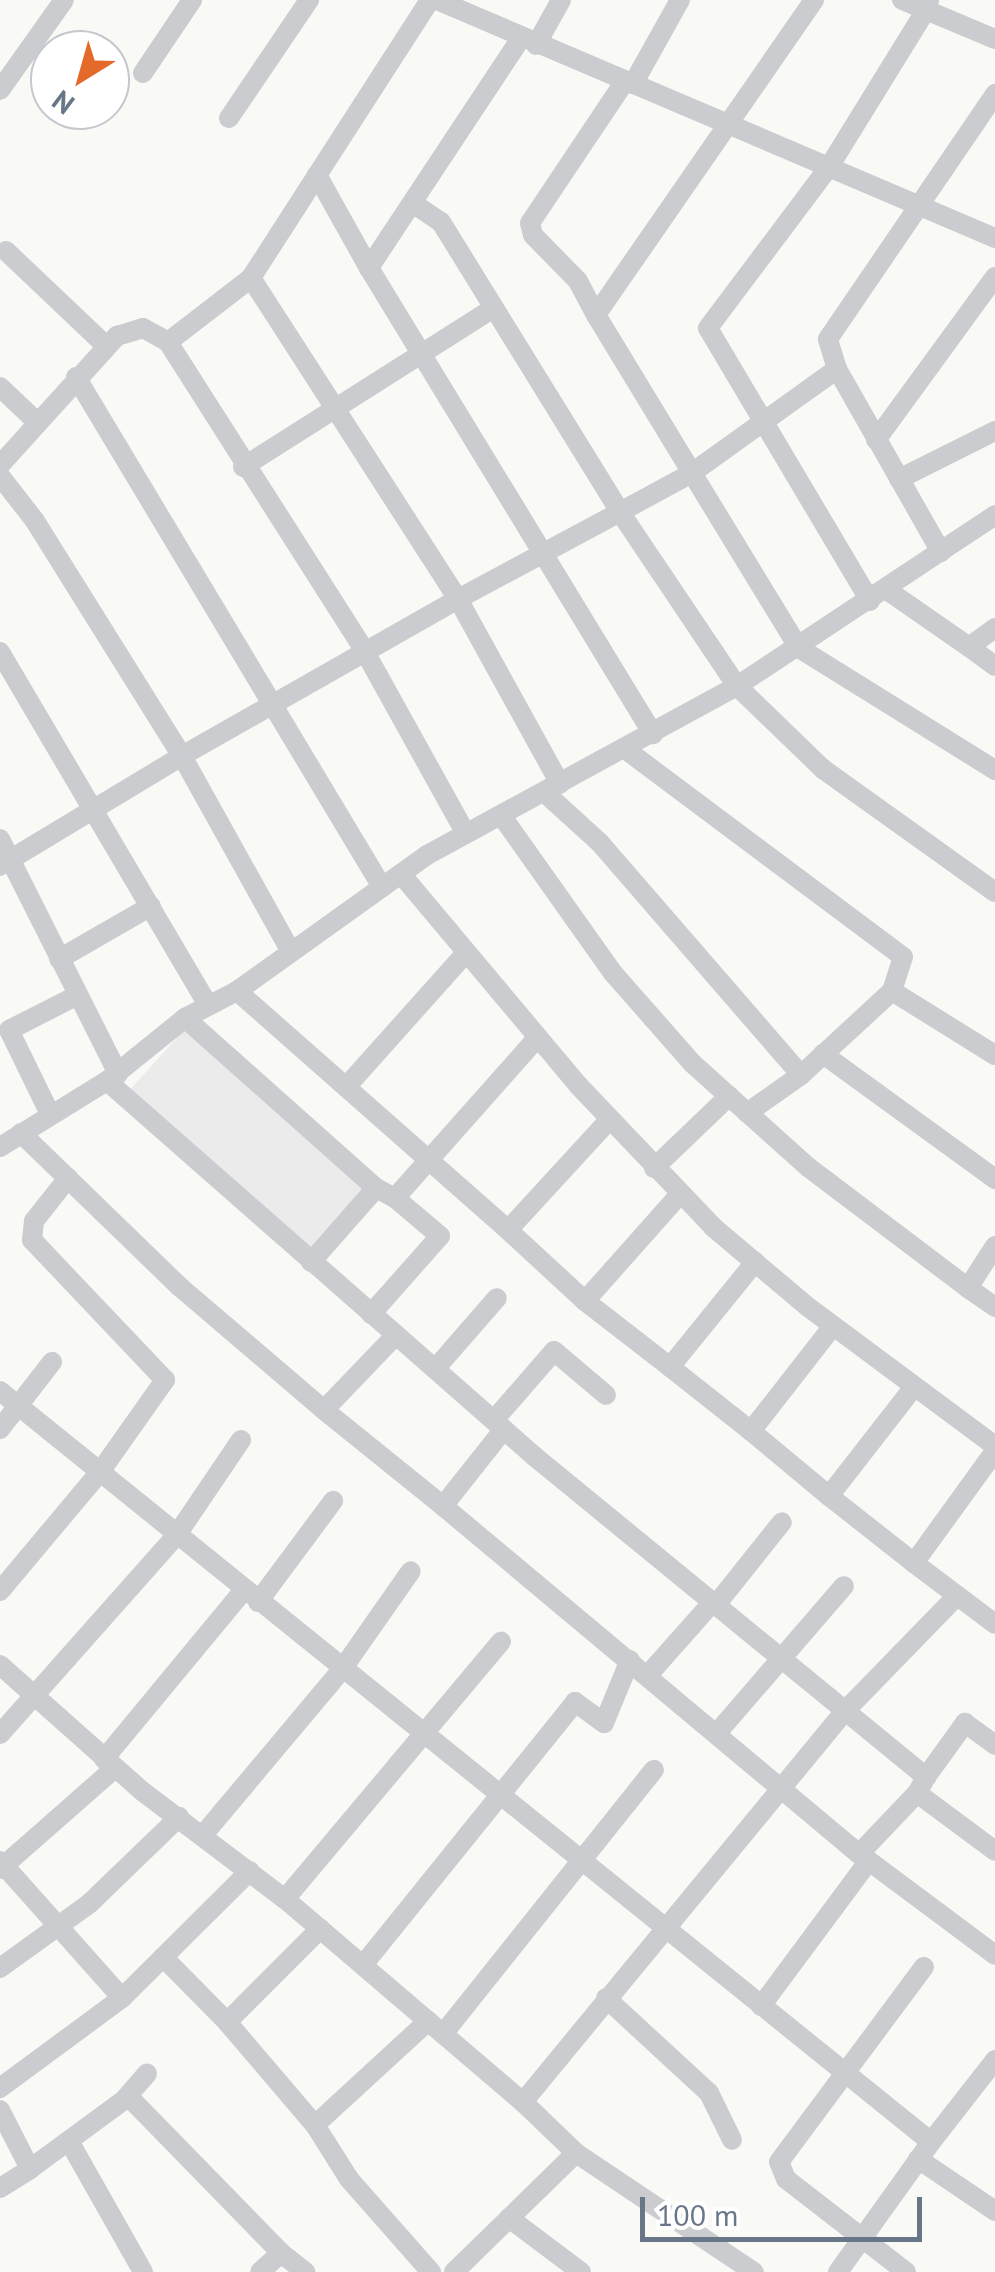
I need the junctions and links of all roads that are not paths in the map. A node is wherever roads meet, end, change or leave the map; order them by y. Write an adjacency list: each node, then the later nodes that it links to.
1 (64, 0): 14 (street)
2 (192, 0): 12 (street)
3 (309, 0): 16 (street)
4 (561, 0): 11 (street)
5 (680, 0): 13 (street)
6 (814, 0): 17 (street)
7 (902, 0): 9 (street)
8 (441, 1): 11 (street); 19 (street)
9 (928, 5): 10 (street); 18 (street)
10 (995, 39)
11 (529, 42): 13 (street); 21 (street)
12 (143, 73)
13 (629, 82): 17 (street); 28 (street)
14 (0, 90)
15 (995, 94): 20 (street)
16 (229, 118)
17 (732, 127): 18 (street); 28 (street)
18 (829, 167): 20 (street); 36 (street)
19 (317, 176): 24 (street); 26 (street)
20 (920, 202): 22 (street); 32 (street)
21 (414, 204): 24 (street); 27 (street)
22 (995, 238)
23 (6, 251): 30 (street)
24 (369, 268): 31 (street)
25 (995, 276): 39 (street)
26 (251, 278): 29 (street); 35 (street)
27 (494, 308): 31 (street); 45 (street)
28 (596, 315): 42 (street)
29 (168, 342): 30 (street); 41 (street)
30 (104, 345): 33 (street)
31 (420, 358): 35 (street); 48 (street)
32 (837, 369): 36 (street); 39 (street)
33 (76, 377): 37 (street); 58 (street)
34 (0, 387): 37 (street)
35 (332, 412): 41 (street); 50 (street)
36 (766, 422): 42 (street); 49 (street)
37 (38, 423): 40 (street)
38 (995, 431): 44 (street)
39 (876, 440): 44 (street)
40 (0, 465)
41 (244, 467): 54 (street)
42 (692, 473): 45 (street); 53 (street)
43 (0, 476): 61 (street)
44 (899, 479): 47 (street)
45 (620, 512): 48 (street); 57 (street)
46 (995, 515): 47 (street)
47 (941, 552): 49 (street)
48 (542, 556): 50 (street); 59 (street)
49 (879, 595): 52 (street); 53 (street)
50 (458, 599): 54 (street); 63 (street)
51 (995, 628): 52 (street)
52 (969, 647): 56 (street)
53 (799, 648): 57 (street); 62 (street)
54 (364, 650): 58 (street); 66 (street)
55 (0, 652): 64 (street)
56 (995, 666)
57 (737, 686): 59 (street); 71 (street)
58 (272, 702): 61 (street); 70 (street)
59 (653, 734): 60 (street)
60 (625, 749): 63 (street); 77 (street)
61 (182, 756): 64 (street); 73 (street)
62 (995, 770)
63 (552, 788): 65 (street); 85 (street)
64 (93, 811): 68 (street); 72 (street)
65 (500, 815): 66 (street); 88 (street)
66 (466, 834): 69 (street)
67 (0, 838): 68 (street)
68 (5, 863): 75 (street)
69 (400, 874): 70 (street); 74 (street)
70 (382, 887): 73 (street)
71 (995, 892)
72 (151, 906): 75 (street); 79 (street)
73 (291, 952): 76 (street)
74 (464, 955): 82 (street); 87 (street)
75 (60, 959): 78 (street)
76 (237, 991): 79 (street); 87 (street)
77 (892, 991): 83 (street); 84 (street)
78 (78, 995): 81 (street); 86 (street)
79 (207, 1003): 80 (street)
80 (185, 1018): 86 (street); 98 (street)
81 (3, 1026): 90 (street)
82 (537, 1038): 91 (street); 94 (street)
83 (824, 1054): 85 (street); 97 (street)
84 (995, 1055)
85 (801, 1074): 89 (street)
86 (112, 1078): 90 (street); 103 (street)
87 (346, 1087): 94 (street)
88 (729, 1096): 89 (street); 95 (street)
89 (747, 1113): 105 (street)
90 (50, 1114): 92 (street)
91 (609, 1120): 95 (street); 101 (street)
92 (21, 1132): 93 (street); 96 (street)
93 (0, 1147)
94 (430, 1158): 100 (street); 101 (street)
95 (654, 1168): 99 (street)
96 (68, 1178): 119 (street); 125 (street)
97 (995, 1179)
98 (376, 1188): 100 (street); 103 (street)
99 (680, 1194): 104 (street); 107 (street)
100 (395, 1198): 109 (street)
101 (508, 1230): 107 (street)
102 (995, 1246): 105 (street)
103 (311, 1262): 109 (street)
104 (755, 1262): 110 (street); 113 (street)
105 (968, 1288): 108 (street)
106 (497, 1298): 114 (street)
107 (585, 1302): 113 (street)
108 (995, 1307)
109 (370, 1314): 111 (street)
110 (833, 1326): 115 (street); 122 (street)
111 (396, 1336): 114 (street); 119 (street)
112 (52, 1362): 118 (street)
113 (670, 1367): 122 (street)
114 (435, 1369): 120 (street)
115 (914, 1387): 124 (street); 126 (street)
116 (0, 1390): 118 (street)
117 (606, 1395): 120 (street)
118 (20, 1406): 121 (street); 125 (street)
119 (324, 1410): 128 (street)
120 (499, 1425): 128 (street); 137 (street)
121 (0, 1429)
122 (751, 1431): 126 (street)
123 (241, 1440): 130 (street)
124 (995, 1449): 131 (street)
125 (100, 1472): 130 (street); 134 (street)
126 (829, 1496): 131 (street)
127 (333, 1502): 135 (street)
128 (443, 1506): 141 (street)
129 (782, 1522): 137 (street)
130 (176, 1536): 135 (street); 145 (street)
131 (914, 1563): 136 (street)
132 (410, 1571): 143 (street)
133 (844, 1586): 140 (street)
134 (0, 1591)
135 (251, 1596): 143 (street); 151 (street)
136 (958, 1596): 138 (street); 146 (street)
137 (714, 1605): 140 (street); 144 (street)
138 (995, 1624)
139 (500, 1642): 147 (street)
140 (780, 1659): 146 (street); 148 (street)
141 (630, 1660): 144 (street); 155 (street)
142 (0, 1665): 145 (street)
143 (343, 1668): 147 (street); 157 (street)
144 (648, 1675): 148 (street)
145 (37, 1700): 149 (street); 151 (street)
146 (844, 1712): 153 (street); 154 (street)
147 (422, 1732): 155 (street); 163 (street)
148 (717, 1732): 154 (street)
149 (0, 1734)
150 (995, 1745): 153 (street)
151 (110, 1764): 156 (street); 161 (street)
152 (654, 1770): 160 (street)
153 (922, 1785): 158 (street); 159 (street)
154 (783, 1786): 159 (street); 165 (street)
155 (499, 1795): 160 (street); 169 (street)
156 (179, 1818): 157 (street); 164 (street)
157 (203, 1835): 162 (street)
158 (995, 1851)
159 (864, 1858): 167 (street); 174 (street)
160 (579, 1862): 165 (street); 176 (street)
161 (1, 1865): 164 (street)
162 (250, 1871): 163 (street); 168 (street)
163 (285, 1899): 166 (street)
164 (60, 1926): 171 (street); 172 (street)
165 (663, 1927): 173 (street); 174 (street)
166 (320, 1929): 169 (street); 175 (street)
167 (995, 1956)
168 (162, 1957): 172 (street); 175 (street)
169 (362, 1966): 176 (street)
170 (924, 1967): 178 (street)
171 (0, 1968)
172 (122, 1998): 180 (street)
173 (606, 1998): 182 (street); 185 (street)
174 (761, 2006): 178 (street)
175 (227, 2022): 184 (street)
176 (435, 2028): 182 (street); 184 (street)
177 (992, 2069): 187 (street)
178 (845, 2072): 187 (street); 193 (street)
179 (147, 2074): 181 (street)
180 (0, 2088)
181 (128, 2096): 186 (street); 194 (street)
182 (523, 2102): 188 (street)
183 (0, 2110): 189 (street)
184 (315, 2125): 198 (street)
185 (732, 2140)
186 (68, 2141): 189 (street); 195 (street)
187 (925, 2150): 191 (street); 193 (street)
188 (576, 2153): 192 (street); 201 (street)
189 (30, 2169): 190 (street)
190 (0, 2188)
191 (995, 2211)
192 (510, 2218): 199 (street); 200 (street)
193 (862, 2238): 202 (street); 203 (street)
194 (281, 2254): 196 (street); 197 (street)
195 (143, 2272)
196 (260, 2272)
197 (304, 2272)
198 (431, 2272)
199 (454, 2272)
200 (581, 2272)
201 (754, 2272)
202 (838, 2272)
203 (906, 2272)

